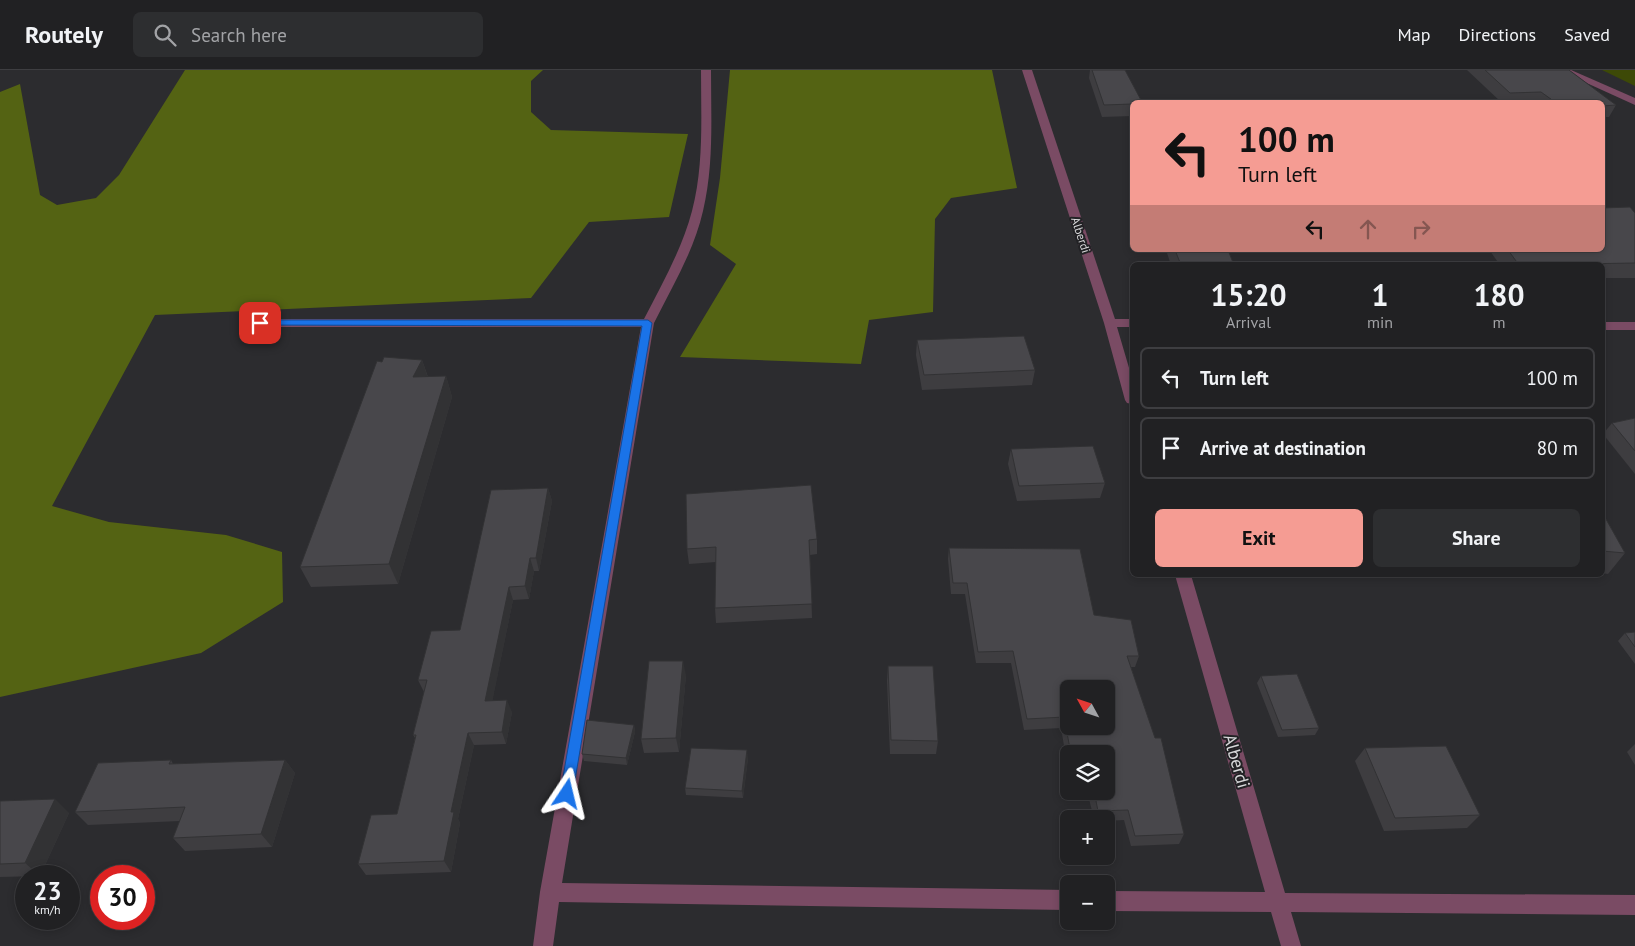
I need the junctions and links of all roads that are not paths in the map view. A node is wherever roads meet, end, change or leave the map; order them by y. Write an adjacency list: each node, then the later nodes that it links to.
1 (706, 70): 6 (street)
2 (1026, 70): 7 (street, Alberdi)
3 (1563, 70): 4 (street)
4 (1635, 102)
5 (260, 323): 6 (street)
6 (648, 323): 13 (street)
7 (1110, 323): 8 (street); 11 (street, Alberdi)
8 (1130, 323)
9 (1605, 326): 10 (street)
10 (1635, 326)
11 (1130, 393)
12 (1184, 577): 16 (street, Alberdi)
13 (550, 892): 14 (street); 18 (street)
14 (1060, 900)
15 (1115, 900): 16 (street)
16 (1278, 903): 17 (street); 19 (street, Alberdi)
17 (1635, 905)
18 (543, 946)
19 (1291, 946)

